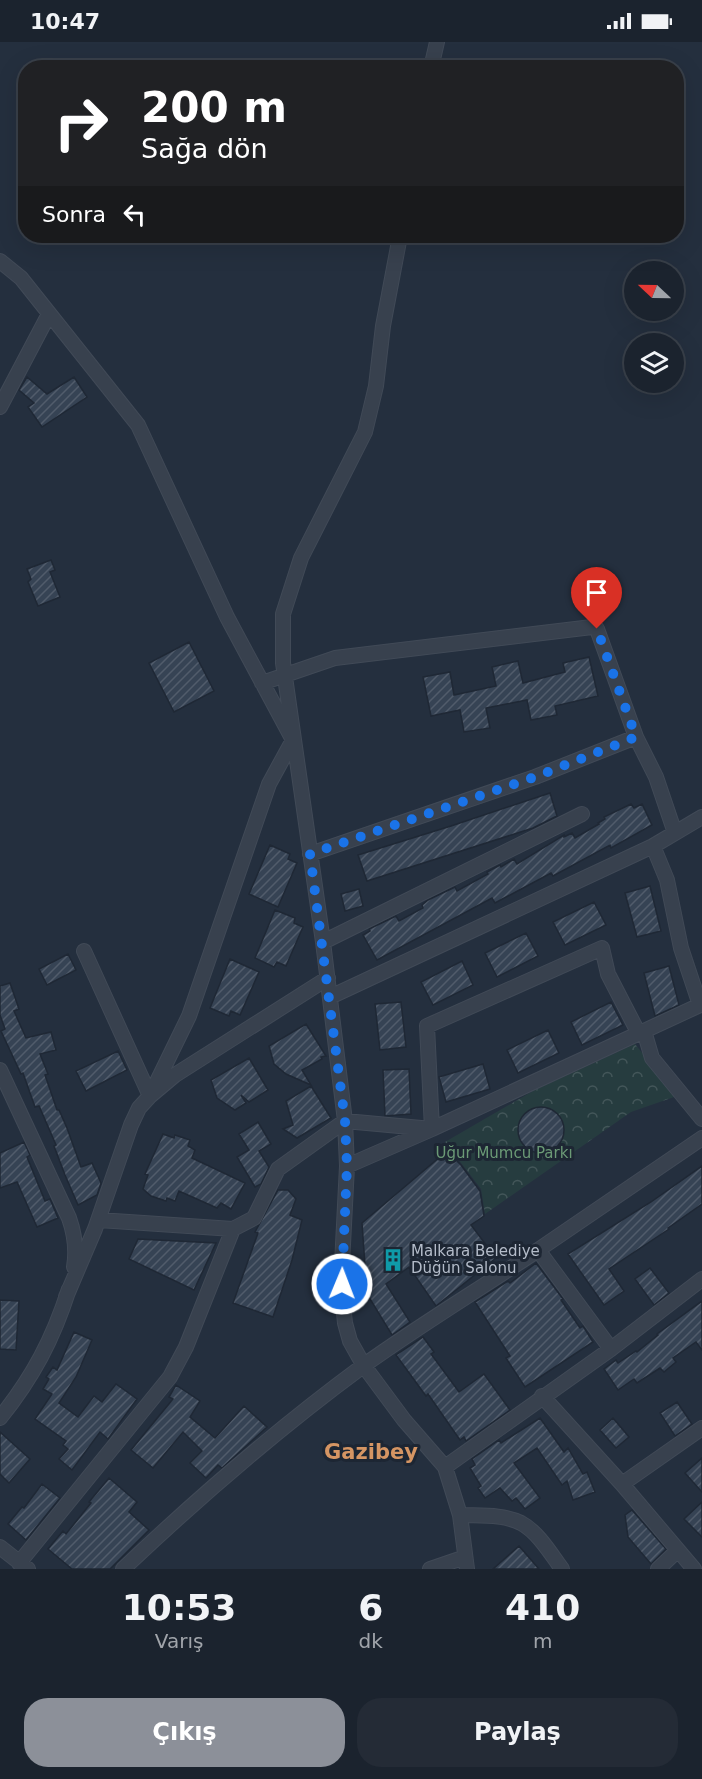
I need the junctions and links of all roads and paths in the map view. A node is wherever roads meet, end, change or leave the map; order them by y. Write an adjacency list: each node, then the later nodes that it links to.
1 (436, 42): 2 (street)
2 (433, 60)
3 (399, 243): 7 (street)
4 (0, 261): 5 (street)
5 (48, 314): 6 (street); 8 (street)
6 (0, 407)
7 (284, 676): 8 (street); 9 (street); 10 (street)
8 (262, 683): 10 (street)
9 (636, 737): 13 (street); 15 (street)
10 (293, 740): 15 (street); 22 (street)
11 (582, 814): 16 (street)
12 (702, 817): 13 (street)
13 (675, 833): 14 (street)
14 (653, 846): 19 (street); 20 (street)
15 (310, 854): 16 (street)
16 (323, 942): 18 (street)
17 (84, 951): 22 (street)
18 (328, 978): 19 (street); 22 (street)
19 (330, 997): 24 (street)
20 (642, 1032): 23 (street); 25 (street); 25 (street)
21 (0, 1070): 32 (street)
22 (150, 1096): 28 (street)
23 (702, 1119)
24 (345, 1121): 25 (street); 27 (street); 29 (street)
25 (432, 1129): 27 (street)
26 (702, 1138): 30 (street)
27 (347, 1166): 34 (street)
28 (99, 1220): 29 (street); 32 (street)
29 (233, 1229): 44 (street)
30 (538, 1250): 33 (street); 34 (street)
31 (702, 1279): 33 (street)
32 (66, 1297): 36 (street)
33 (611, 1349): 35 (street)
34 (364, 1366): 38 (street); 45 (street)
35 (542, 1396): 38 (street); 39 (street)
36 (0, 1419)
37 (702, 1428): 39 (street)
38 (445, 1467): 40 (street)
39 (622, 1484): 42 (street)
40 (460, 1515): 43 (street); 47 (street)
41 (0, 1547): 44 (street)
42 (678, 1550): 48 (street); 49 (street)
43 (466, 1563): 46 (street)
44 (23, 1566)
45 (123, 1569)
46 (430, 1569)
47 (562, 1569)
48 (658, 1569)
49 (694, 1569)

